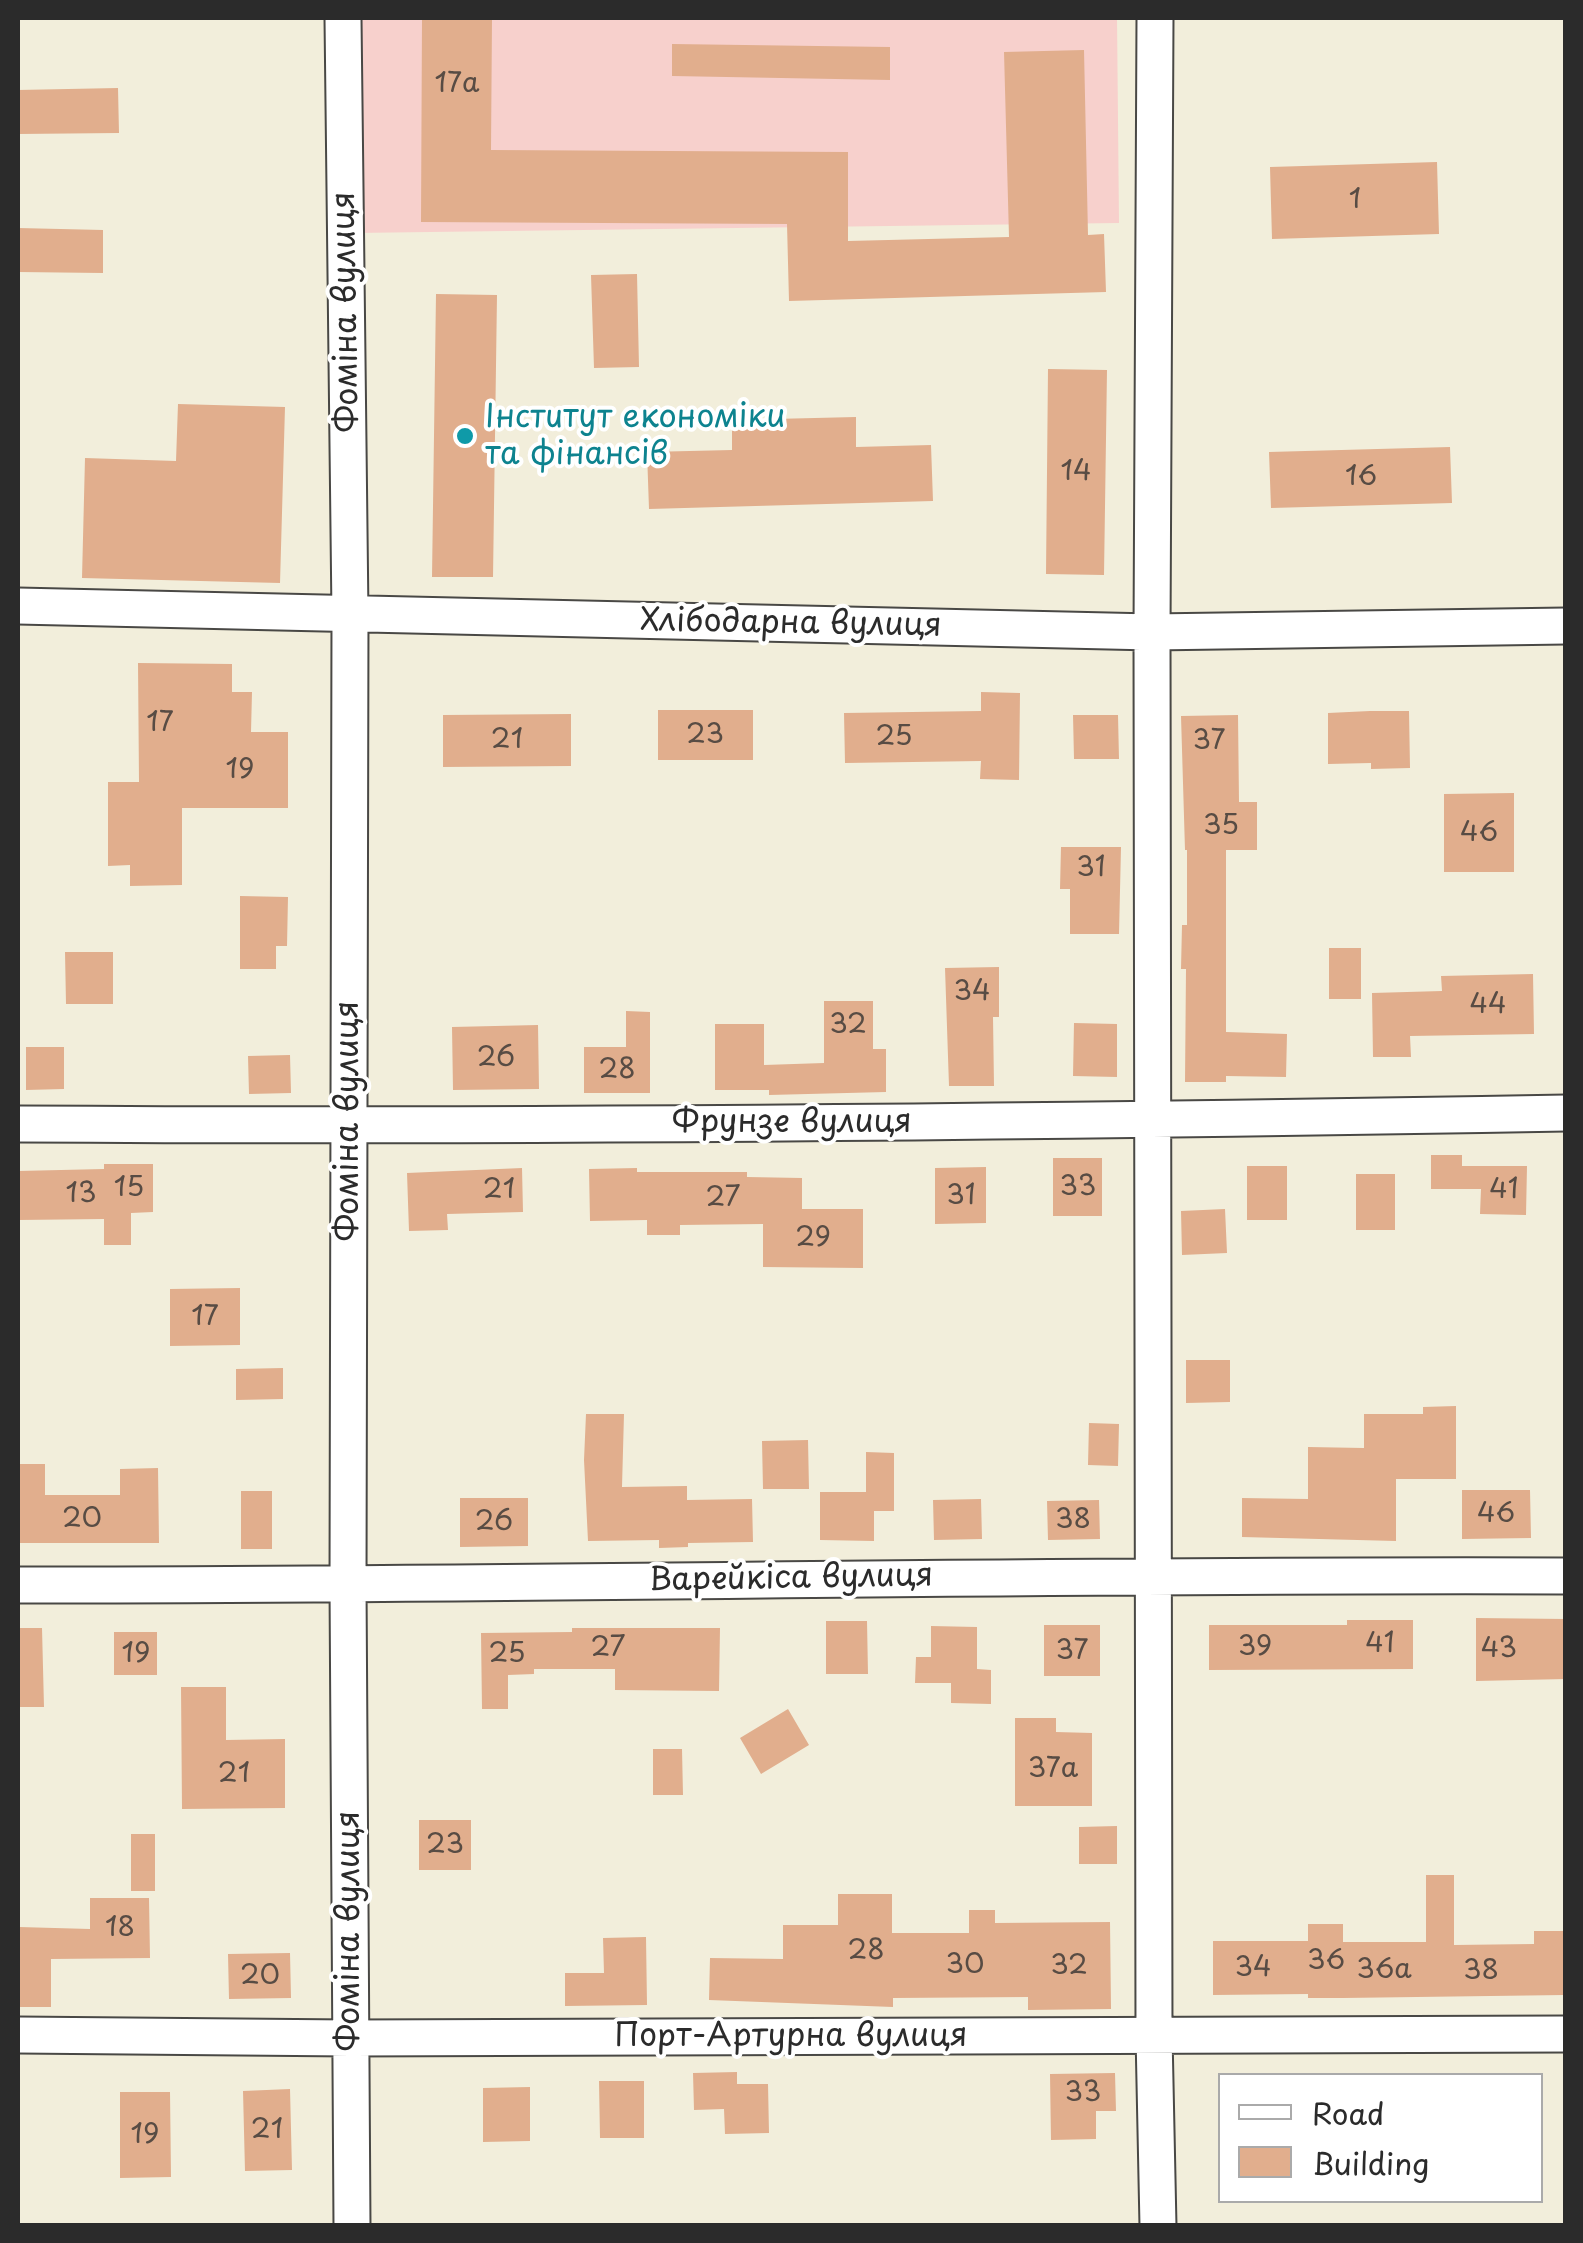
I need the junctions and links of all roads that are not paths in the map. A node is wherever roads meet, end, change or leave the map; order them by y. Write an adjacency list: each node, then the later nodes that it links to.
1 (344, 18): 4 (street, Фоміна вулиця)
2 (1155, 18): 6 (street)
3 (18, 606): 4 (street, Хлібодарна вулиця)
4 (350, 615): 6 (street, Хлібодарна вулиця); 10 (street, Фоміна вулиця)
5 (1566, 626): 6 (street, Хлібодарна вулиця)
6 (1152, 632): 8 (street)
7 (1566, 1112): 8 (street, Фрунзе вулиця)
8 (1154, 1120): 10 (street, Фрунзе вулиця); 11 (street)
9 (18, 1124): 10 (street, Фрунзе вулиця)
10 (350, 1126): 14 (street, Фоміна вулиця)
11 (1154, 1574): 12 (street, Варейкіса вулиця); 14 (street, Варейкіса вулиця); 16 (street)
12 (1566, 1576)
13 (18, 1584): 14 (street, Варейкіса вулиця)
14 (348, 1585): 18 (street, Фоміна вулиця)
15 (1566, 2034): 16 (street, Порт-Артурна вулиця)
16 (1154, 2035): 18 (street, Порт-Артурна вулиця); 20 (street)
17 (18, 2036): 18 (street, Порт-Артурна вулиця)
18 (350, 2038): 19 (street, Фоміна вулиця)
19 (352, 2226)
20 (1158, 2226)

